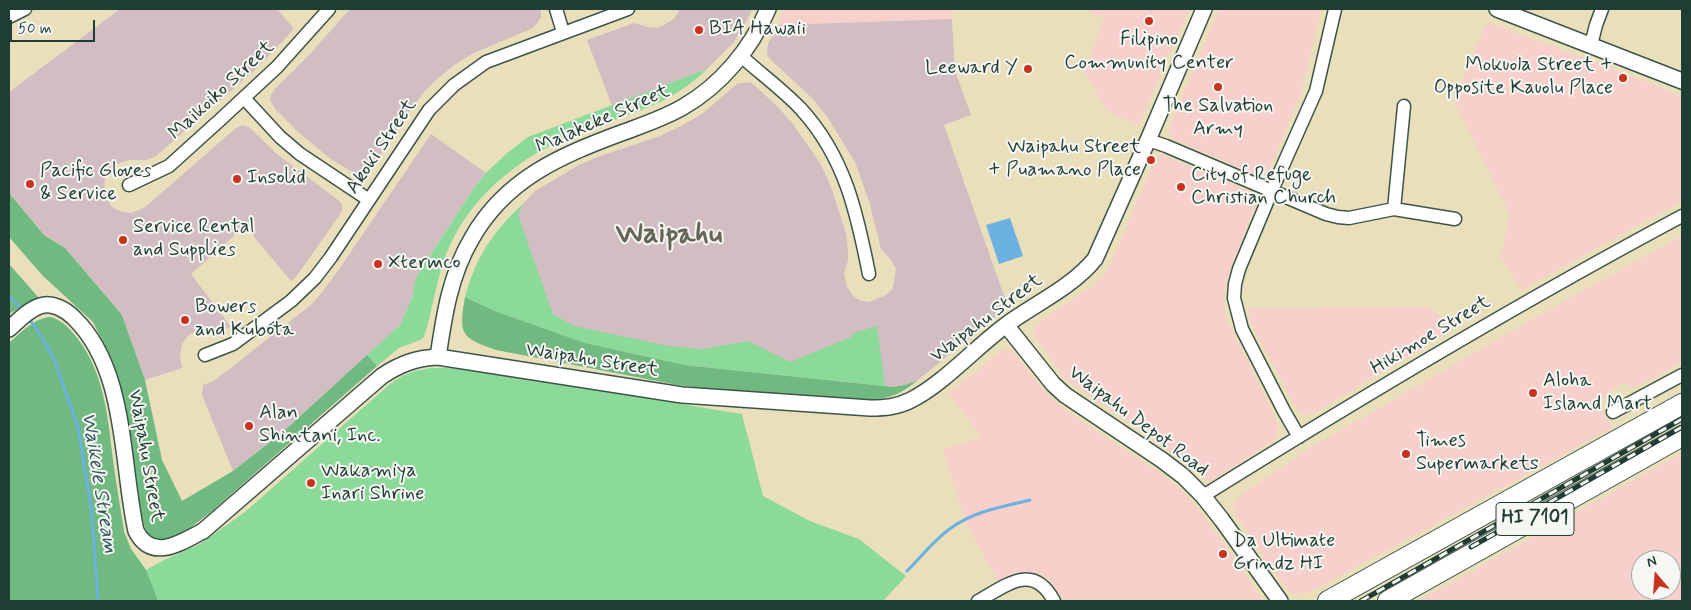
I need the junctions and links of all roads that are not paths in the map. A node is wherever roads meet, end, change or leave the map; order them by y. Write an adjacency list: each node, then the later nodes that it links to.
1 (25, 9): 10 (street)
2 (329, 9): 15 (street, Maikoiko Street)
3 (556, 9): 11 (street)
4 (628, 9): 11 (street, Akoki Street)
5 (768, 9): 13 (street, Malakeke Street)
6 (1204, 9): 17 (street, Waipahu Street)
7 (1335, 9): 19 (street)
8 (1497, 9): 12 (street)
9 (1602, 9): 12 (street)
10 (9, 18)
11 (563, 32): 20 (street, Akoki Street)
12 (1591, 45): 14 (street)
13 (741, 56): 24 (street); 28 (street, Malakeke Street)
14 (1682, 81)
15 (244, 98): 18 (street, Maikoiko Street); 20 (street)
16 (1404, 106): 21 (street)
17 (1148, 140): 19 (street); 25 (street, Waipahu Street)
18 (128, 185)
19 (1272, 190): 21 (street); 33 (street)
20 (369, 200): 27 (street, Akoki Street)
21 (1394, 209): 23 (street)
22 (1682, 216): 33 (street, Hikimoe Street)
23 (1455, 219)
24 (869, 274)
25 (1006, 325): 28 (street, Waipahu Street); 34 (street, Waipahu Depot Road)
26 (9, 329): 28 (street, Waipahu Street)
27 (205, 355)
28 (438, 357)
29 (1682, 374): 31 (street)
30 (1682, 404): 38 (main road, HI 7101)
31 (1613, 412)
32 (1682, 436): 39 (main road, HI 7101)
33 (1299, 437): 34 (street, Hikimoe Street)
34 (1203, 496): 37 (street, Waipahu Depot Road)
35 (978, 601): 36 (street)
36 (1054, 601)
37 (1280, 601)
38 (1328, 601)
39 (1388, 601)

